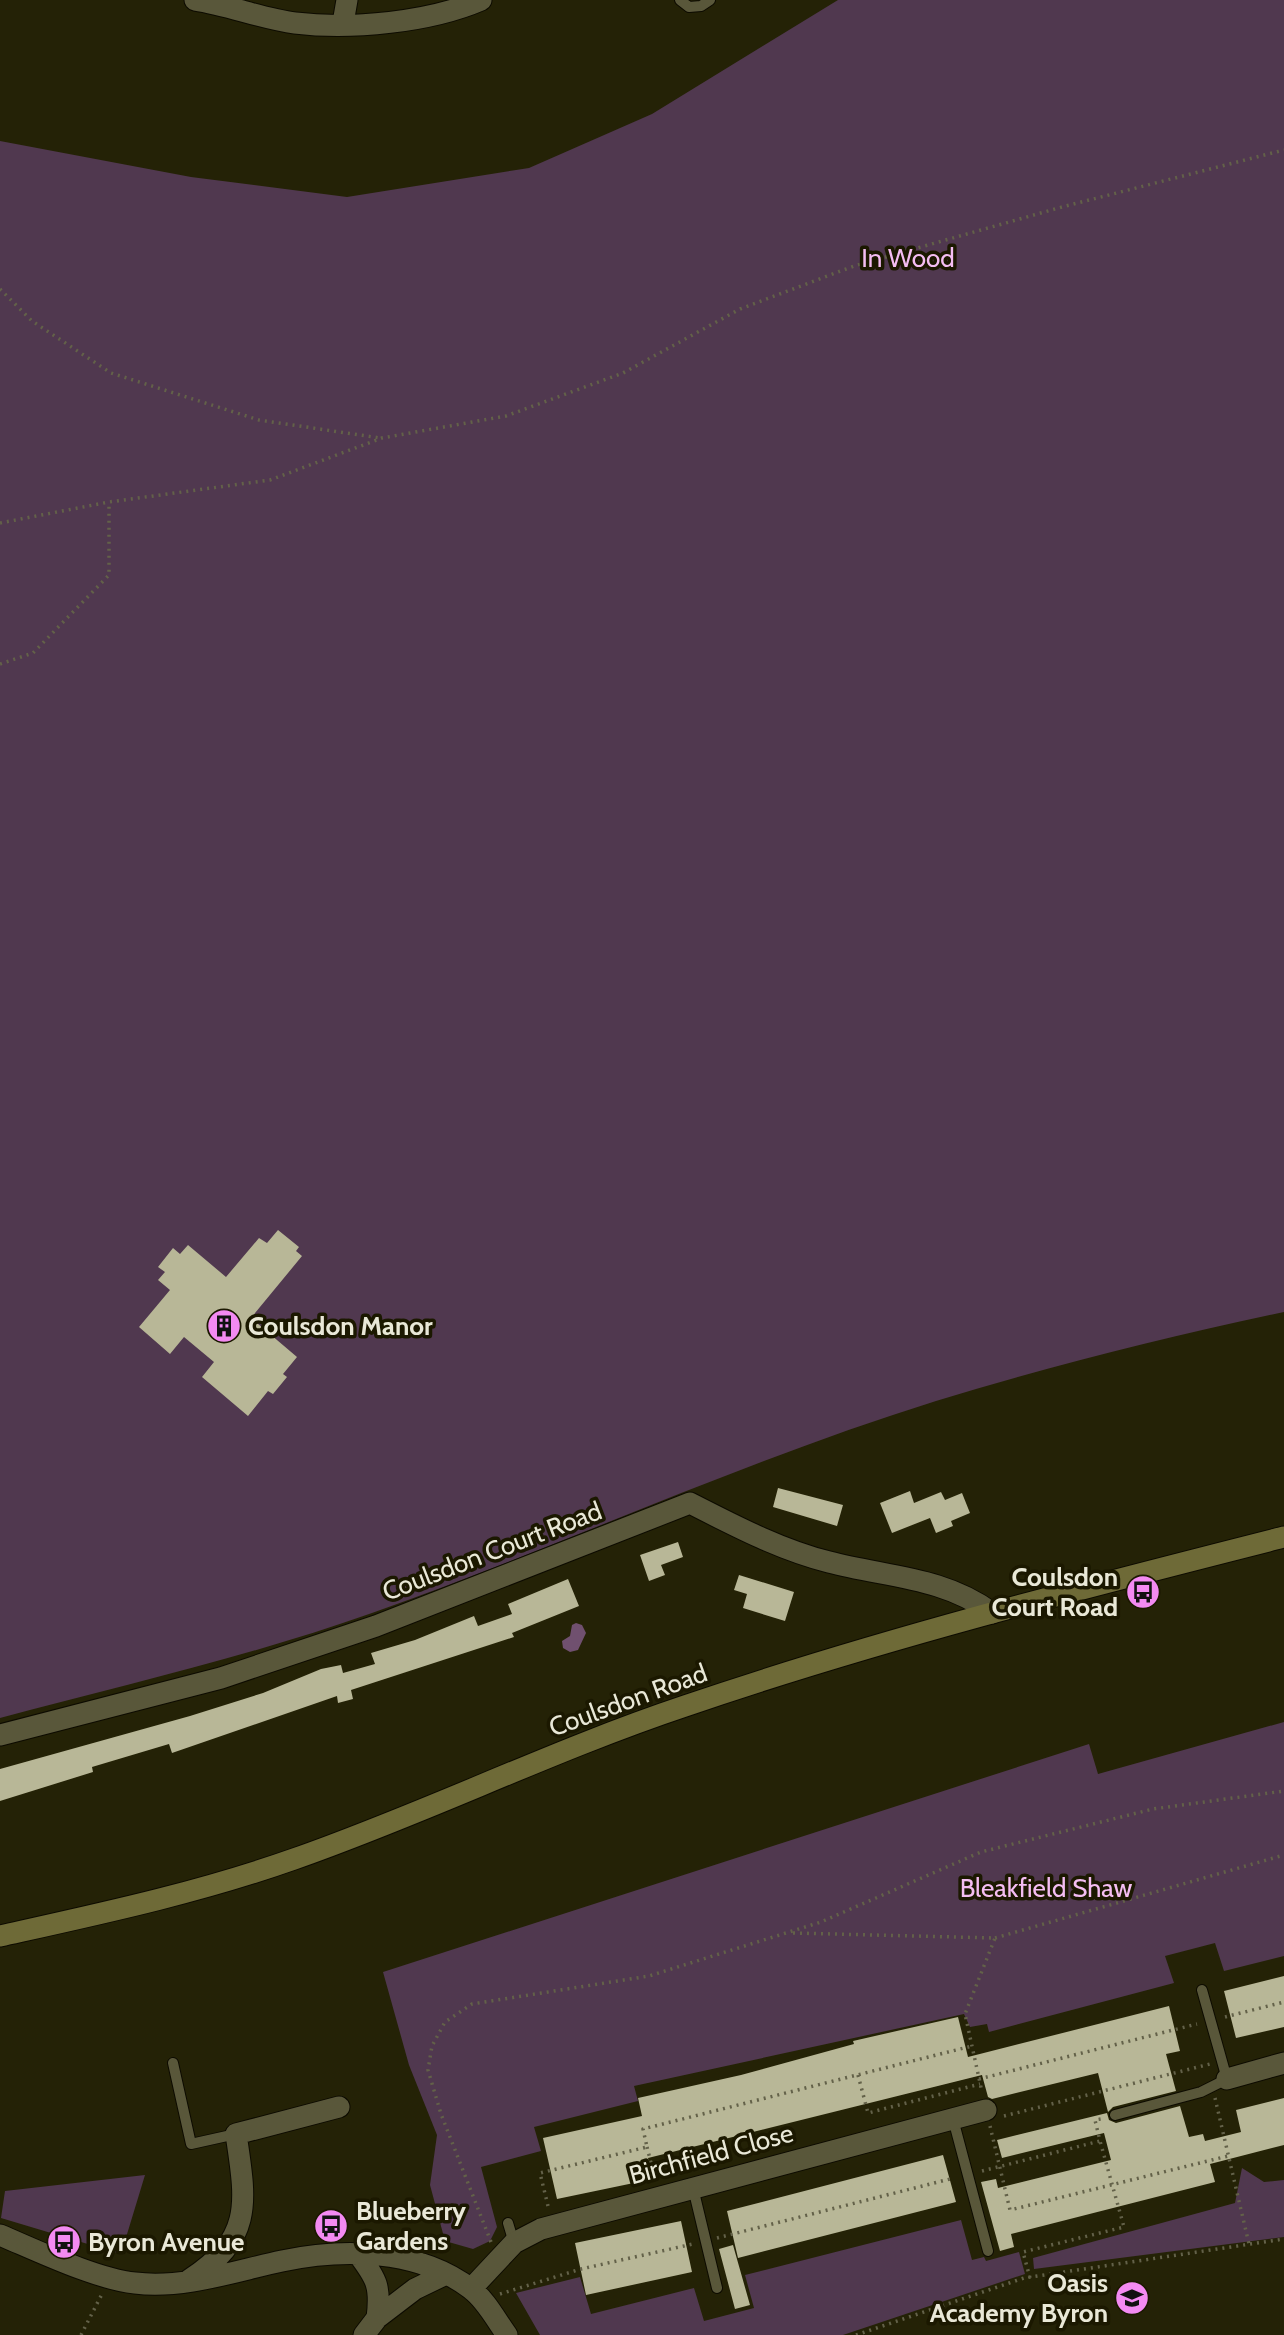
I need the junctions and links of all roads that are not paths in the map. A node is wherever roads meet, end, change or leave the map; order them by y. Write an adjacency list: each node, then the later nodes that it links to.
1 (200, 0): 6 (street)
2 (347, 0): 6 (street)
3 (481, 0): 6 (street)
4 (680, 0): 5 (lane)
5 (710, 0)
6 (343, 23)
7 (1284, 1537): 8 (main road, Coulsdon Road)
8 (992, 1613): 9 (street, Coulsdon Court Road); 10 (main road, Coulsdon Road)
9 (0, 1735)
10 (0, 1936)
11 (1202, 1990): 14 (lane)
12 (173, 2063): 19 (lane)
13 (1284, 2063): 14 (street)
14 (1220, 2075): 17 (lane)
15 (338, 2107): 19 (street)
16 (987, 2115): 18 (street, Birchfield Close)
17 (1115, 2115)
18 (953, 2119): 20 (street, Birchfield Close); 22 (lane)
19 (236, 2134): 25 (street)
20 (693, 2188): 26 (lane); 27 (street, Birchfield Close)
21 (0, 2235): 25 (street)
22 (988, 2251)
23 (358, 2254): 24 (street); 25 (street); 28 (street)
24 (444, 2275): 27 (street); 28 (street)
25 (187, 2281)
26 (717, 2288)
27 (477, 2294): 29 (street)
28 (371, 2327)
29 (506, 2335)

